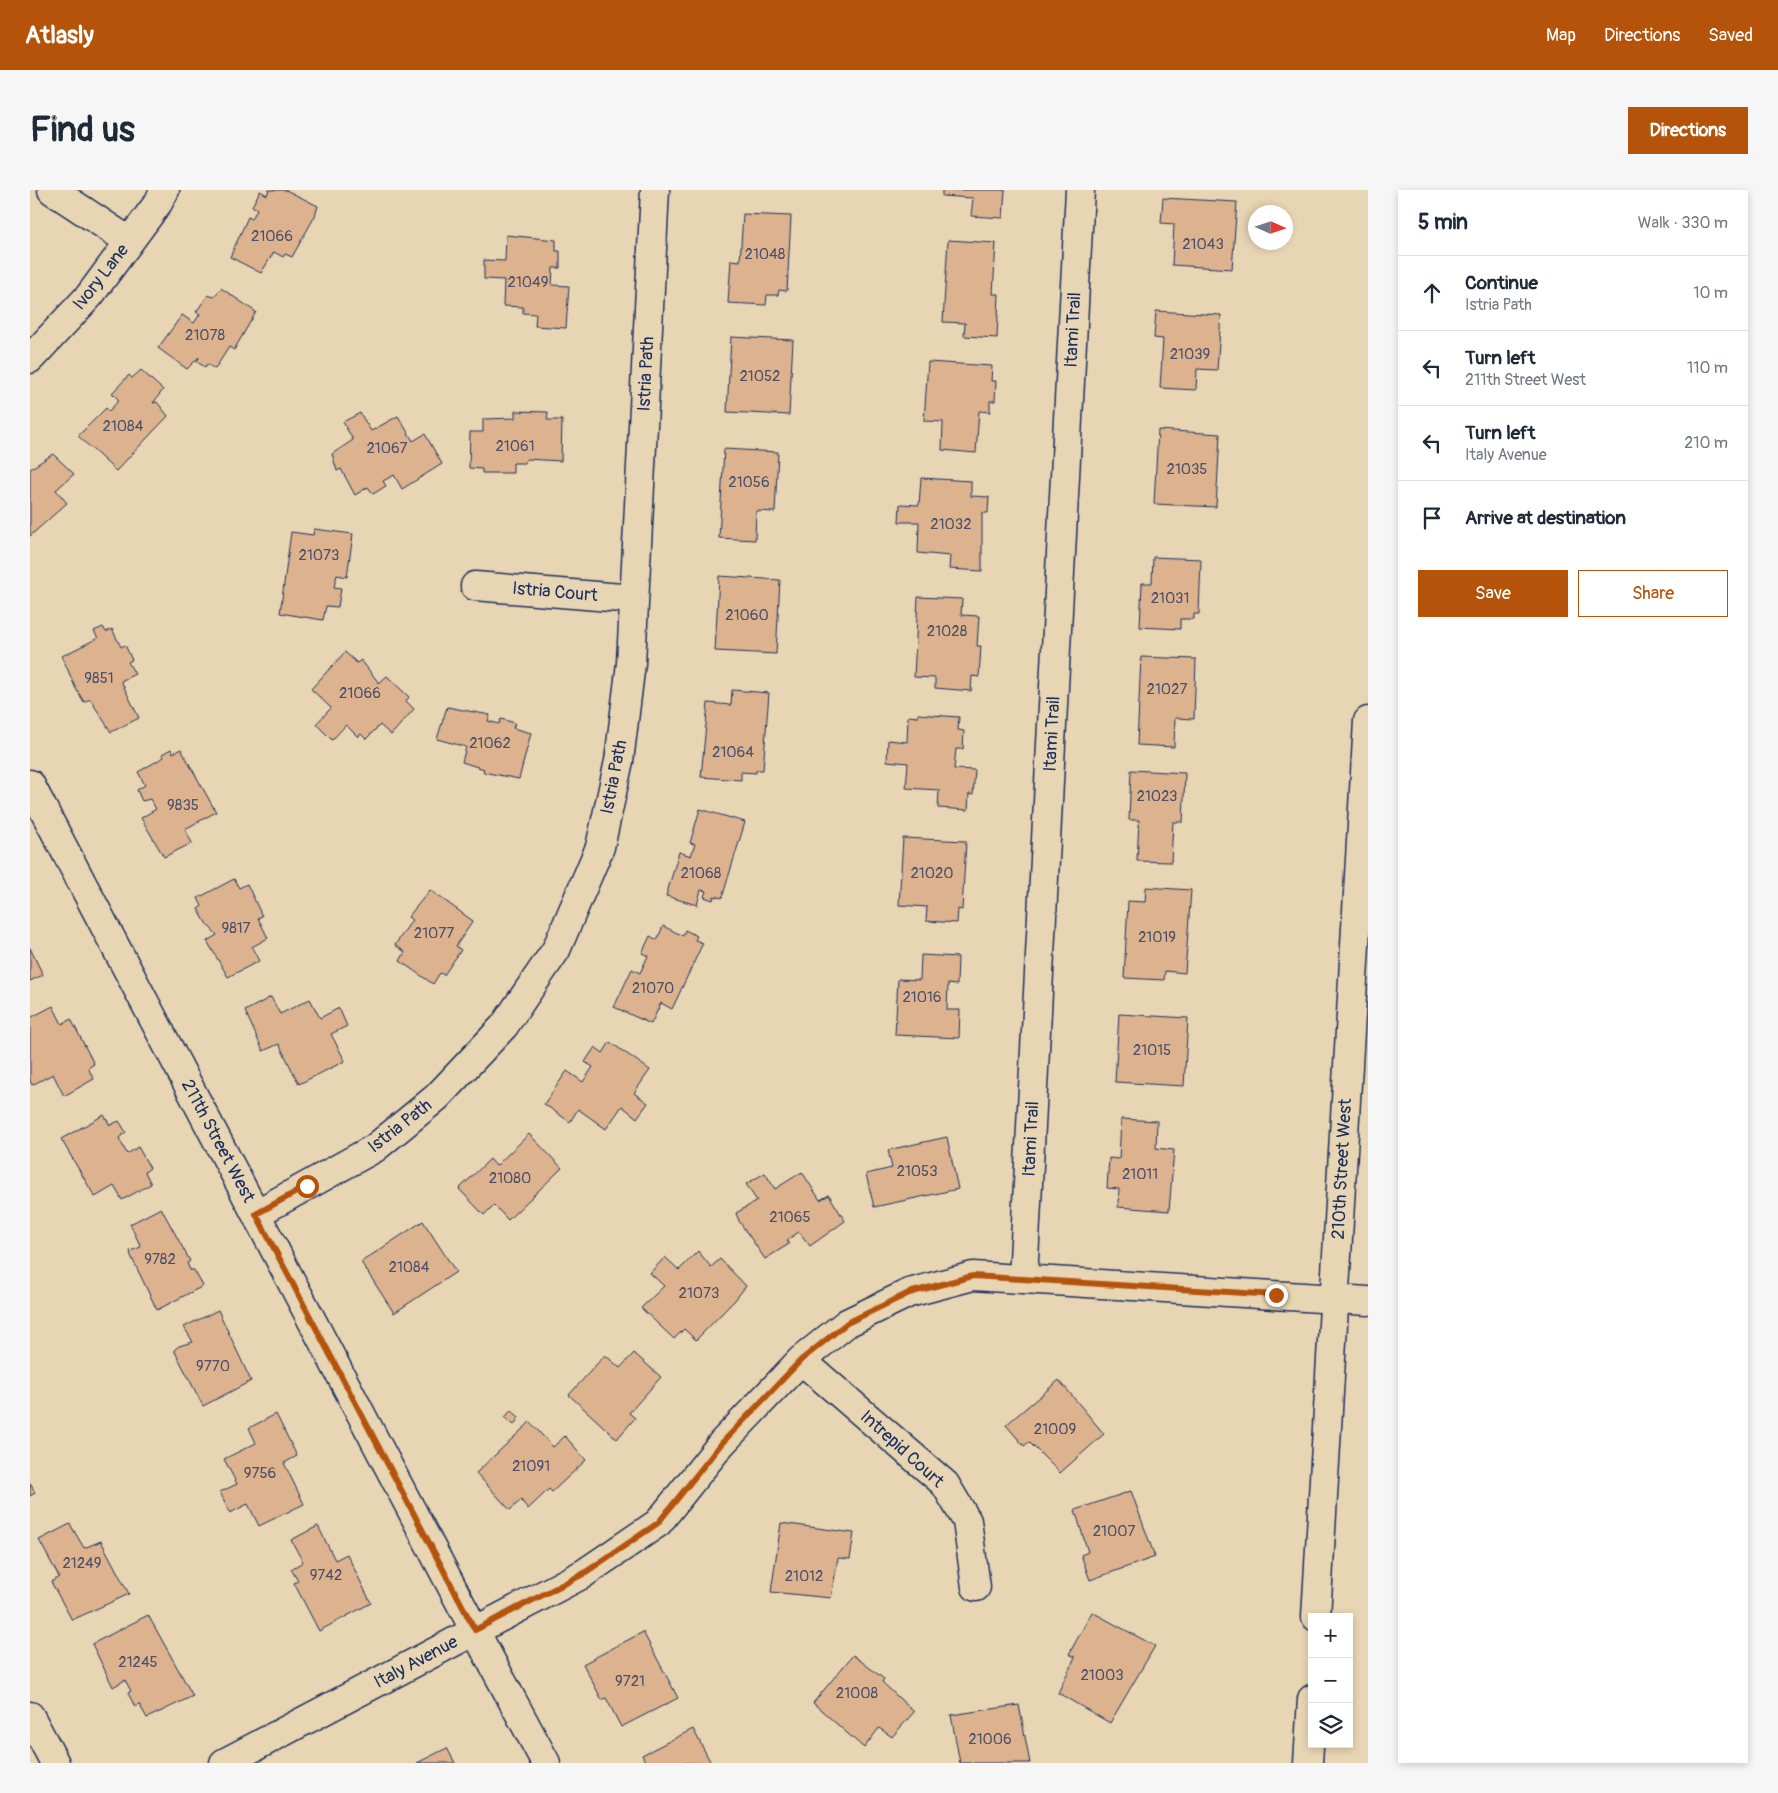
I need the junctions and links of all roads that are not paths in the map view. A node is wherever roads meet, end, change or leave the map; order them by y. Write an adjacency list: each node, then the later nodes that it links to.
1 (52, 190): 5 (street)
2 (165, 190): 5 (street, Ivory Lane)
3 (655, 190): 8 (street, Istria Path)
4 (1080, 190): 13 (street, Itami Trail)
5 (129, 241): 6 (street, Ivory Lane)
6 (30, 359)
7 (475, 586): 8 (street, Istria Court)
8 (634, 599): 12 (street, Istria Path)
9 (1368, 721): 10 (street, 210th Street West)
10 (1366, 776): 14 (street, 210th Street West)
11 (30, 784): 12 (street, 211th Street West)
12 (256, 1214): 19 (street, 211th Street West)
13 (1023, 1279): 14 (street, Italy Avenue); 16 (street, Italy Avenue)
14 (1335, 1299): 15 (street, Italy Avenue); 18 (street, 210th Street West)
15 (1368, 1301)
16 (801, 1360): 17 (street, Intrepid Court); 19 (street, Italy Avenue)
17 (976, 1587)
18 (1316, 1613)
19 (475, 1630): 23 (street, Italy Avenue); 24 (street, 211th Street West)
20 (1312, 1703): 25 (street)
21 (30, 1716): 22 (street)
22 (55, 1763)
23 (224, 1763)
24 (546, 1763)
25 (1308, 1763)

